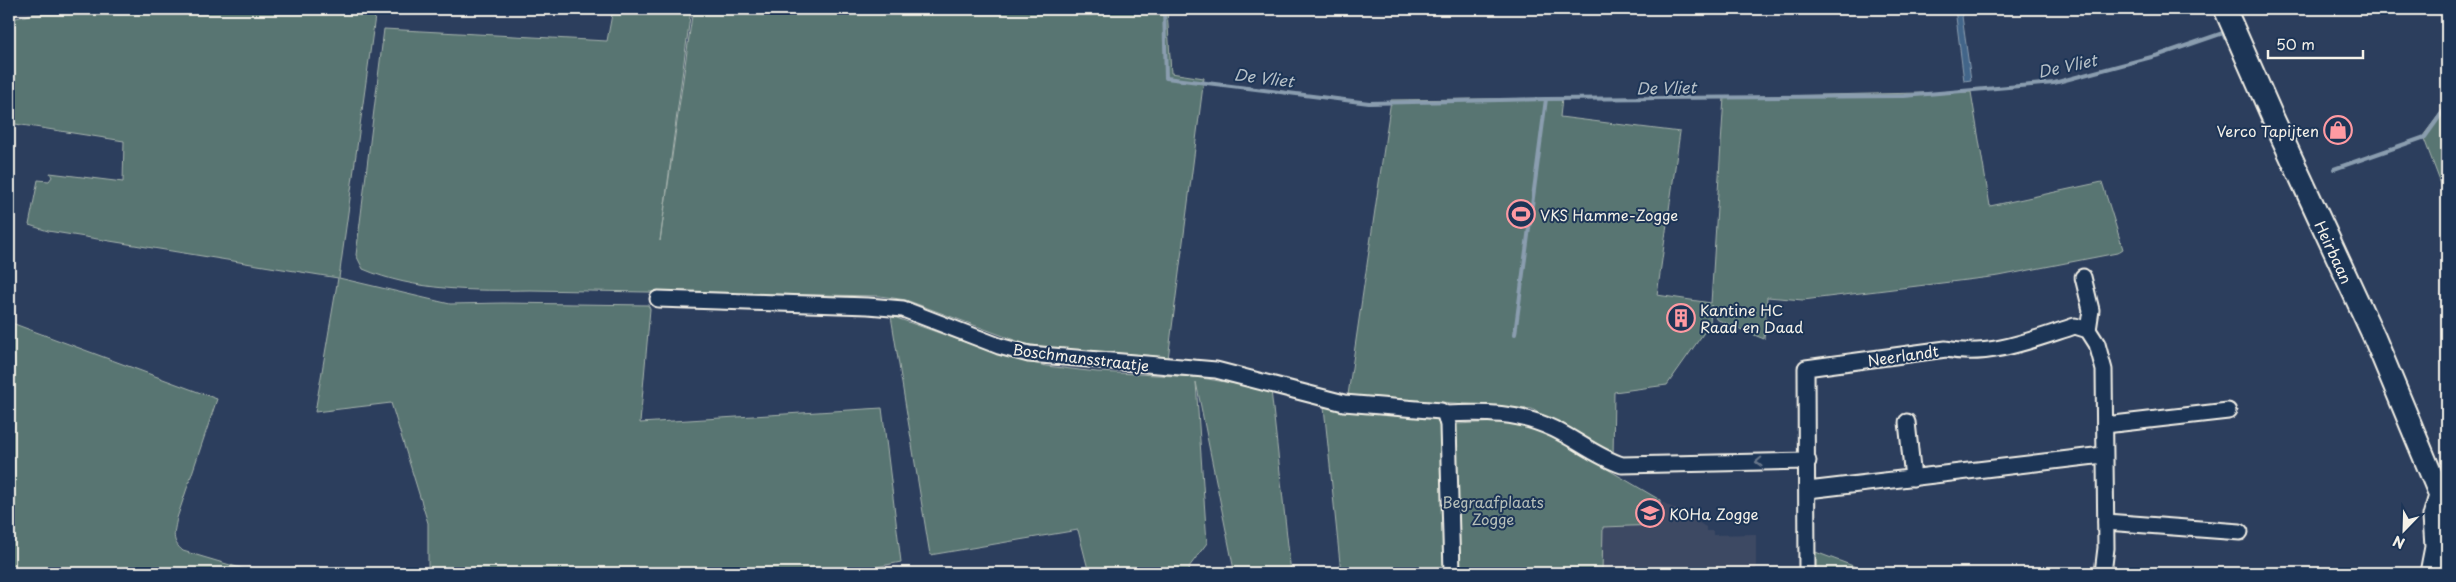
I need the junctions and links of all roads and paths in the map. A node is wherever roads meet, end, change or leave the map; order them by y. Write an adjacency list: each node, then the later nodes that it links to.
1 (2225, 9): 13 (main road, Heirbaan)
2 (2083, 277): 4 (street)
3 (658, 299): 6 (street, Boschmansstraatje)
4 (2088, 330): 8 (street); 10 (street, Neerlandt)
5 (2228, 411): 8 (street)
6 (1445, 414): 10 (street, one-way to 6); 17 (street)
7 (1907, 422): 11 (street)
8 (2105, 425): 9 (street)
9 (2103, 455): 11 (street); 14 (street)
10 (1808, 461): 12 (street, Neerlandt)
11 (1913, 478): 12 (street)
12 (1808, 490): 18 (street, Neerlandt)
13 (2444, 504): 20 (main road, Heirbaan)
14 (2106, 522): 15 (street); 19 (street)
15 (2240, 532)
16 (2447, 541): 21 (main road)
17 (1452, 573)
18 (1807, 573)
19 (2103, 573)
20 (2432, 573)
21 (2442, 573)

